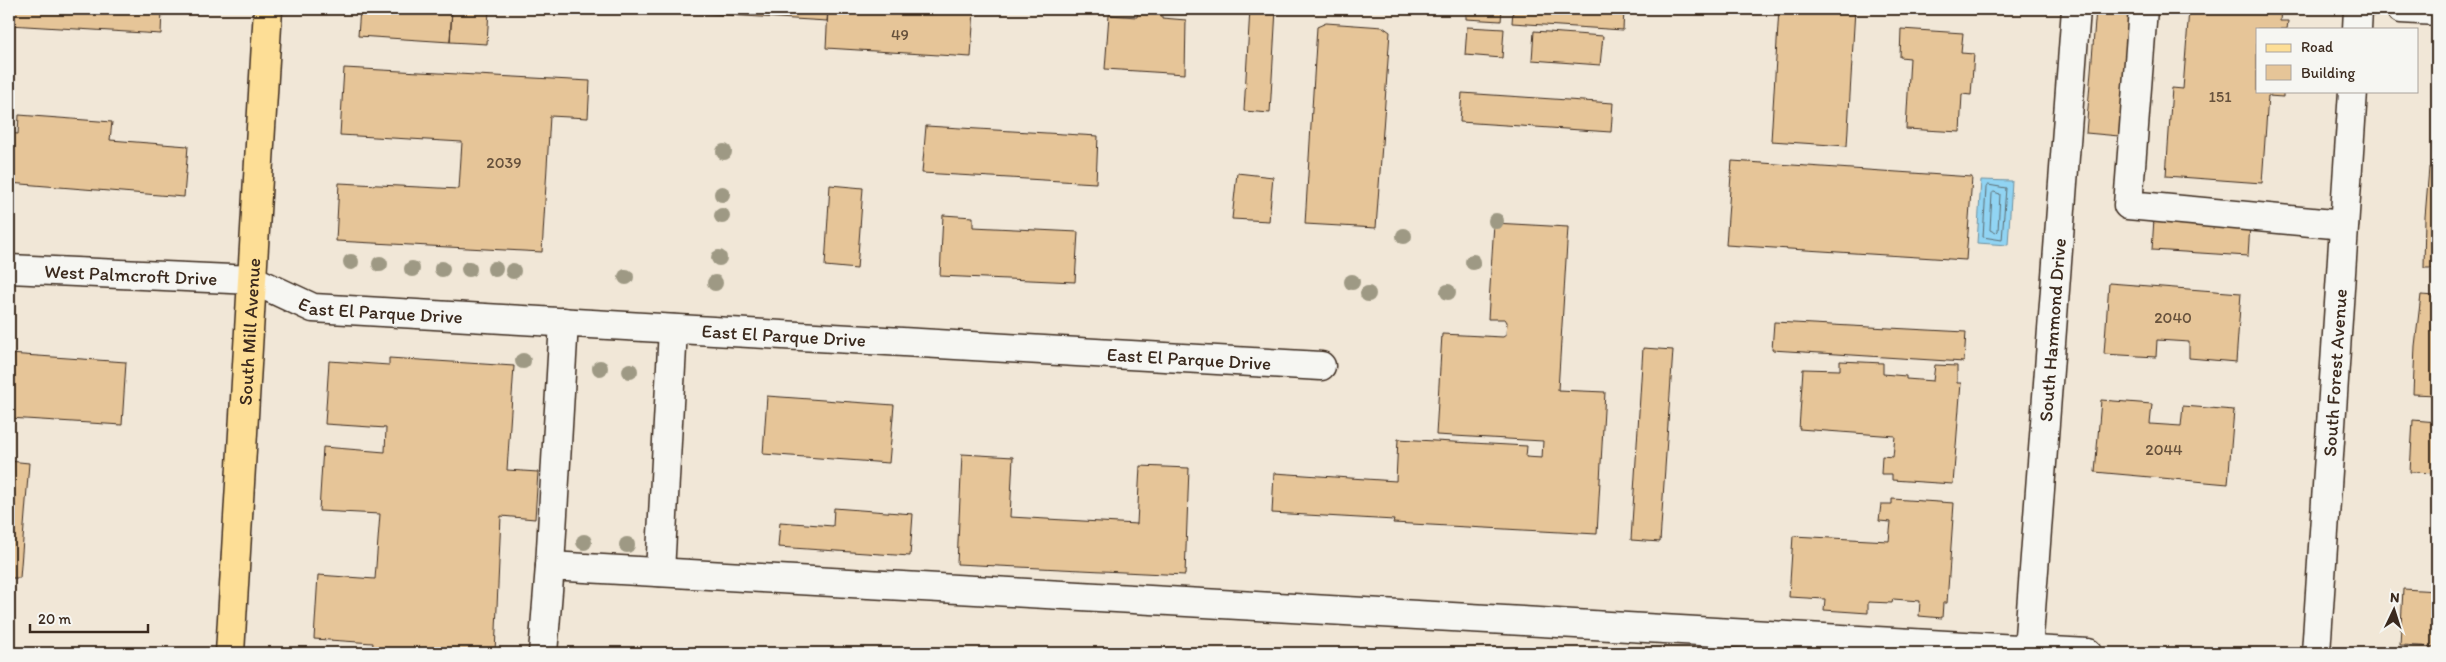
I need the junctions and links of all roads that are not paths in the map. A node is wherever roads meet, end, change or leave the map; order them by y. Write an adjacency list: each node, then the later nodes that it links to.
1 (268, 9): 11 (main road, South Mill Avenue)
2 (2076, 9): 17 (street, South Hammond Drive)
3 (2143, 9): 9 (street)
4 (2358, 9): 7 (street)
5 (2401, 9): 6 (street)
6 (2437, 11)
7 (2357, 28)
8 (2353, 92): 9 (street, South Forest Avenue)
9 (2344, 225): 21 (street, South Forest Avenue)
10 (9, 269): 11 (street, West Palmcroft Drive)
11 (253, 280): 12 (street, East El Parque Drive); 18 (main road, South Mill Avenue)
12 (564, 322): 13 (street, East El Parque Drive); 15 (street)
13 (673, 329): 14 (street, East El Parque Drive); 16 (street)
14 (1321, 366)
15 (550, 566): 16 (street); 19 (street)
16 (660, 572): 17 (street)
17 (2028, 650): 20 (street)
18 (230, 653)
19 (543, 653)
20 (2088, 653)
21 (2316, 653)

